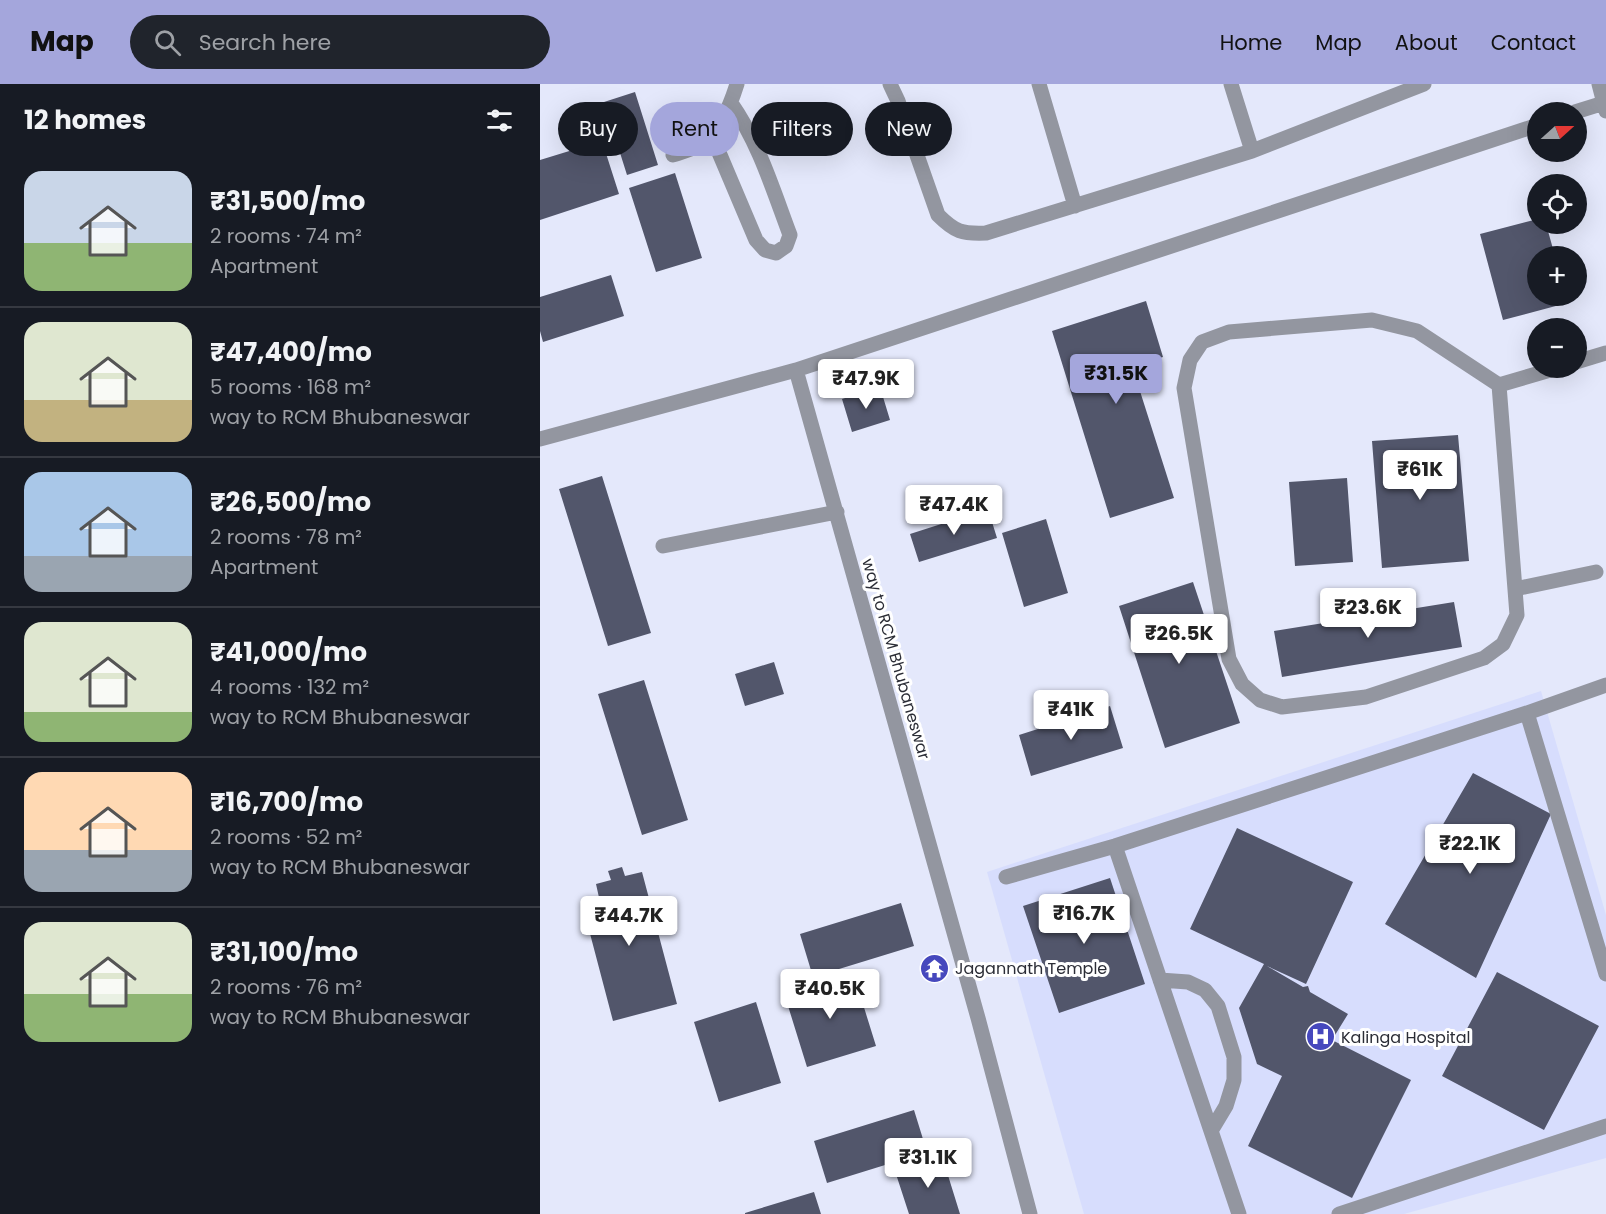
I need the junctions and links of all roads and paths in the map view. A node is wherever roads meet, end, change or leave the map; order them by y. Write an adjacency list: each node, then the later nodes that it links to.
1 (737, 84): 7 (street)
2 (890, 84): 14 (street)
3 (1039, 84): 14 (street)
4 (1232, 84): 12 (street)
5 (1599, 84): 8 (street)
6 (1416, 85): 12 (street)
7 (731, 102)
8 (1605, 107): 9 (street)
9 (1587, 110)
10 (739, 116): 13 (street)
11 (1527, 129): 17 (street)
12 (1252, 151): 14 (street)
13 (720, 156)
14 (1075, 206)
15 (1606, 353): 16 (street)
16 (1587, 359)
17 (796, 370): 20 (street); 21 (street, way to RCM Bhubaneswar)
18 (1527, 377): 19 (street)
19 (1499, 385): 24 (street); 24 (street)
20 (540, 439)
21 (837, 512): 22 (street); 33 (street, way to RCM Bhubaneswar)
22 (663, 546)
23 (1596, 572): 24 (street)
24 (1515, 588)
25 (1606, 685): 26 (street)
26 (1527, 713): 27 (street); 29 (street)
27 (1115, 846): 28 (street); 30 (street)
28 (1006, 878)
29 (1606, 974)
30 (1160, 980): 32 (street); 32 (street)
31 (1606, 1126): 35 (street)
32 (1211, 1131): 34 (street)
33 (1030, 1214)
34 (1239, 1214)
35 (1339, 1214)

